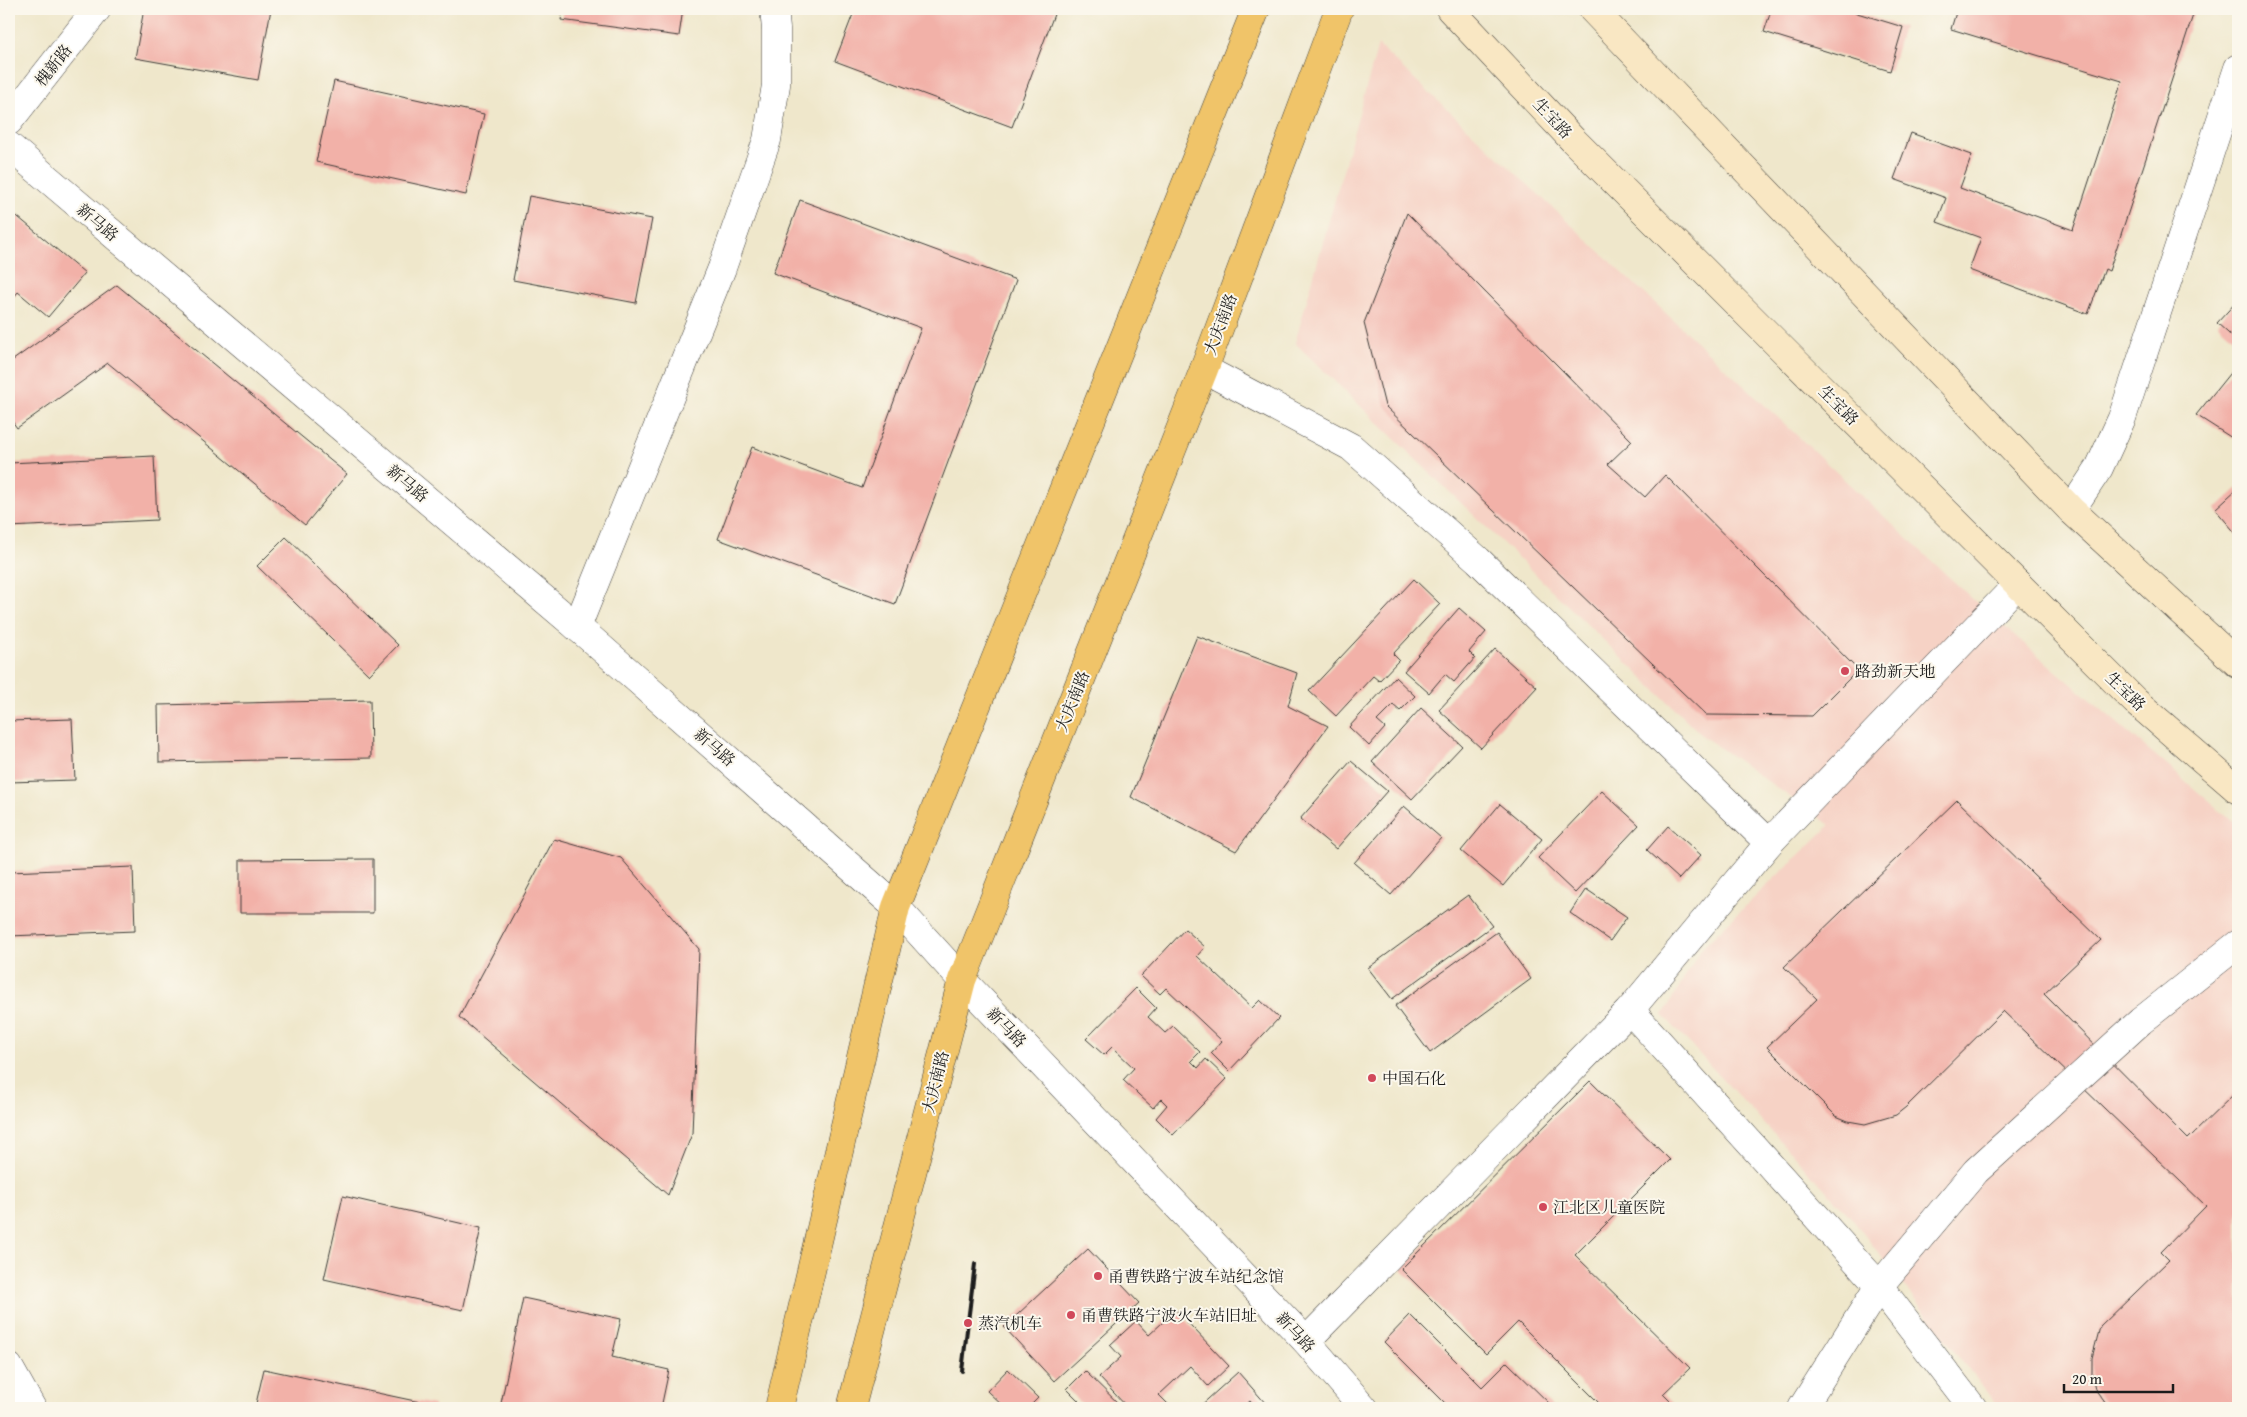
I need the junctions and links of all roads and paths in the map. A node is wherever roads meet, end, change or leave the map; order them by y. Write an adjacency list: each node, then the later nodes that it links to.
1 (97, 9): 8 (street, 槐新路)
2 (774, 9): 13 (street)
3 (1256, 9): 17 (main road)
4 (1339, 9): 10 (main road, 大庆南路)
5 (1450, 9): 12 (main road, 生宝路)
6 (1592, 9): 11 (main road)
7 (2238, 68): 11 (street)
8 (9, 121)
9 (9, 146): 13 (street, 新马路)
10 (1204, 369): 16 (street); 19 (main road, 大庆南路)
11 (2071, 510): 14 (main road)
12 (2018, 584): 15 (main road, 生宝路); 16 (street)
13 (577, 627): 17 (street, 新马路)
14 (2238, 664)
15 (2238, 790)
16 (1769, 844): 20 (street)
17 (896, 907): 19 (street, 新马路); 25 (main road)
18 (2238, 944): 21 (street)
19 (962, 980): 22 (street, 新马路); 26 (main road, 大庆南路)
20 (1630, 1010): 21 (street); 22 (street)
21 (1879, 1286): 28 (street); 29 (street)
22 (1306, 1341): 27 (street, 新马路)
23 (9, 1367): 24 (street)
24 (32, 1408)
25 (779, 1408)
26 (851, 1408)
27 (1364, 1408)
28 (1802, 1408)
29 (1973, 1408)

